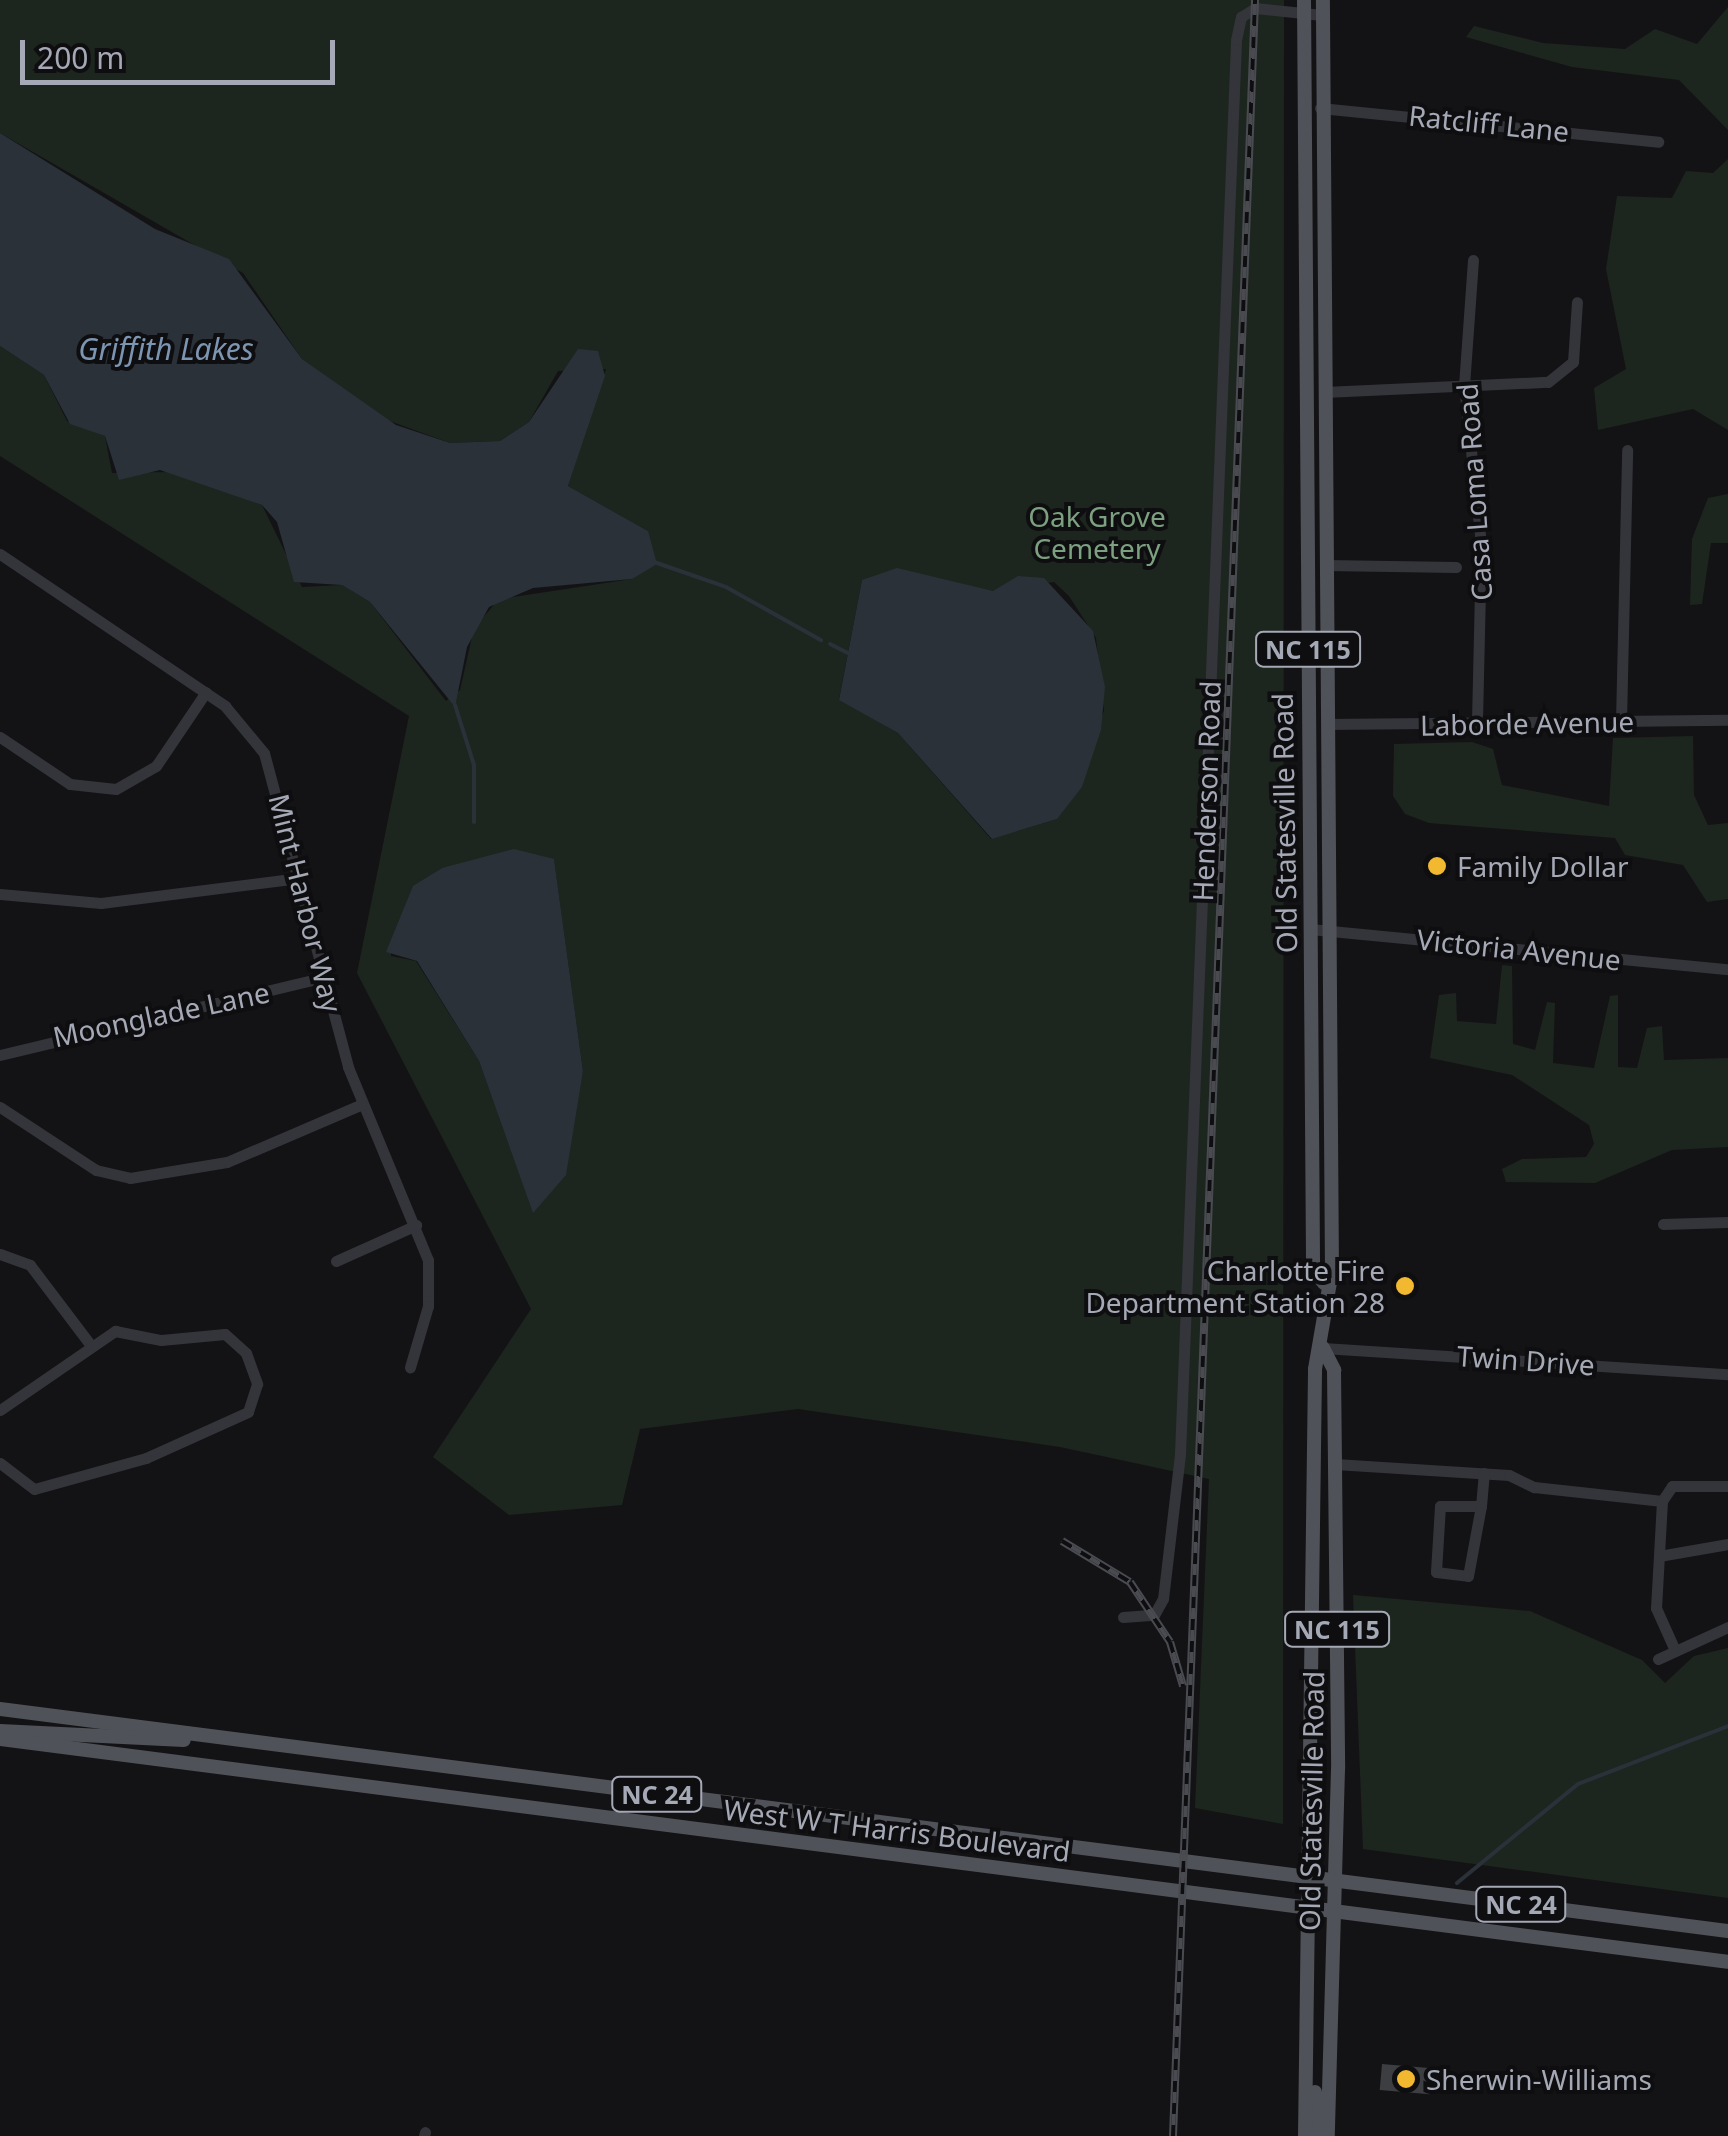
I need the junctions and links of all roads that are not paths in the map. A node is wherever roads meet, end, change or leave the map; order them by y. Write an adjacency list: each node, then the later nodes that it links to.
1 (1304, 6): 2 (street, Henderson Road); 21 (main road, Old Statesville Road / NC 115); 47 (street, Henderson Road)
2 (1323, 8): 3 (main road, Old Statesville Road / NC 115)
3 (1320, 108): 4 (street, Ratcliff Lane); 8 (main road, Old Statesville Road / NC 115)
4 (1658, 142)
5 (1473, 260): 7 (street, Casa Loma Road)
6 (1577, 302): 7 (street)
7 (1464, 386): 8 (street); 17 (street, Casa Loma Road)
8 (1324, 392): 11 (main road, Old Statesville Road / NC 115)
9 (1627, 450): 15 (street)
10 (0, 554): 13 (street, Mint Harbor Way)
11 (1326, 565): 12 (street); 16 (main road, Old Statesville Road / NC 115)
12 (1456, 567)
13 (206, 692): 18 (street); 19 (street, Mint Harbor Way)
14 (1728, 720): 15 (street, Laborde Avenue)
15 (1621, 722): 17 (street, Laborde Avenue)
16 (1327, 724): 17 (street, Laborde Avenue); 22 (main road, Old Statesville Road / NC 115)
17 (1478, 725)
18 (0, 738)
19 (299, 878): 20 (street); 24 (street, Mint Harbor Way)
20 (0, 894)
21 (1310, 930): 22 (street, Victoria Avenue); 33 (main road, Old Statesville Road / NC 115)
22 (1327, 931): 23 (street, Victoria Avenue); 33 (main road, Old Statesville Road / NC 115)
23 (1728, 969)
24 (324, 977): 25 (street, Moonglade Lane); 26 (street, Mint Harbor Way)
25 (0, 1055)
26 (362, 1104): 27 (street); 30 (street, Mint Harbor Way)
27 (0, 1107)
28 (1728, 1222): 29 (street)
29 (1664, 1224)
30 (416, 1225): 32 (street); 36 (street, Mint Harbor Way)
31 (0, 1254): 34 (street)
32 (336, 1261)
33 (1324, 1283): 35 (main road, Old Statesville Road / NC 115)
34 (89, 1343): 38 (street); 39 (street)
35 (1324, 1348): 37 (street, Twin Drive); 40 (main road, Old Statesville Road / NC 115); 55 (main road, Old Statesville Road / NC 115)
36 (410, 1367)
37 (1728, 1374)
38 (0, 1410)
39 (0, 1463)
40 (1335, 1464): 41 (street); 56 (main road, Old Statesville Road / NC 115)
41 (1484, 1473): 43 (street); 44 (street)
42 (1728, 1486): 43 (street)
43 (1662, 1501): 46 (street)
44 (1480, 1506): 44 (street)
45 (1728, 1544): 46 (street)
46 (1659, 1556): 49 (street)
47 (1122, 1617)
48 (1728, 1627): 49 (street)
49 (1673, 1646): 50 (street)
50 (1658, 1659)
51 (3, 1712): 53 (main road, West W T Harris Boulevard / NC 24)
52 (0, 1731): 53 (main road)
53 (225, 1738): 55 (main road, West W T Harris Boulevard / NC 24)
54 (0, 1739): 57 (main road, West W T Harris Boulevard / NC 24)
55 (1315, 1878): 56 (main road, West W T Harris Boulevard / NC 24); 57 (main road, Old Statesville Road / NC 115)
56 (1336, 1880): 58 (main road, Old Statesville Road / NC 115); 59 (main road, West W T Harris Boulevard / NC 24)
57 (1314, 1909): 58 (main road, West W T Harris Boulevard / NC 24); 61 (main road, Old Statesville Road / NC 115)
58 (1335, 1912): 60 (main road, West W T Harris Boulevard / NC 24); 64 (main road, Old Statesville Road / NC 115)
59 (1728, 1931)
60 (1728, 1962)
61 (1309, 2044): 62 (main road); 63 (main road, Old Statesville Road / NC 115)
62 (1316, 2130)
63 (1305, 2136)
64 (1328, 2136)

